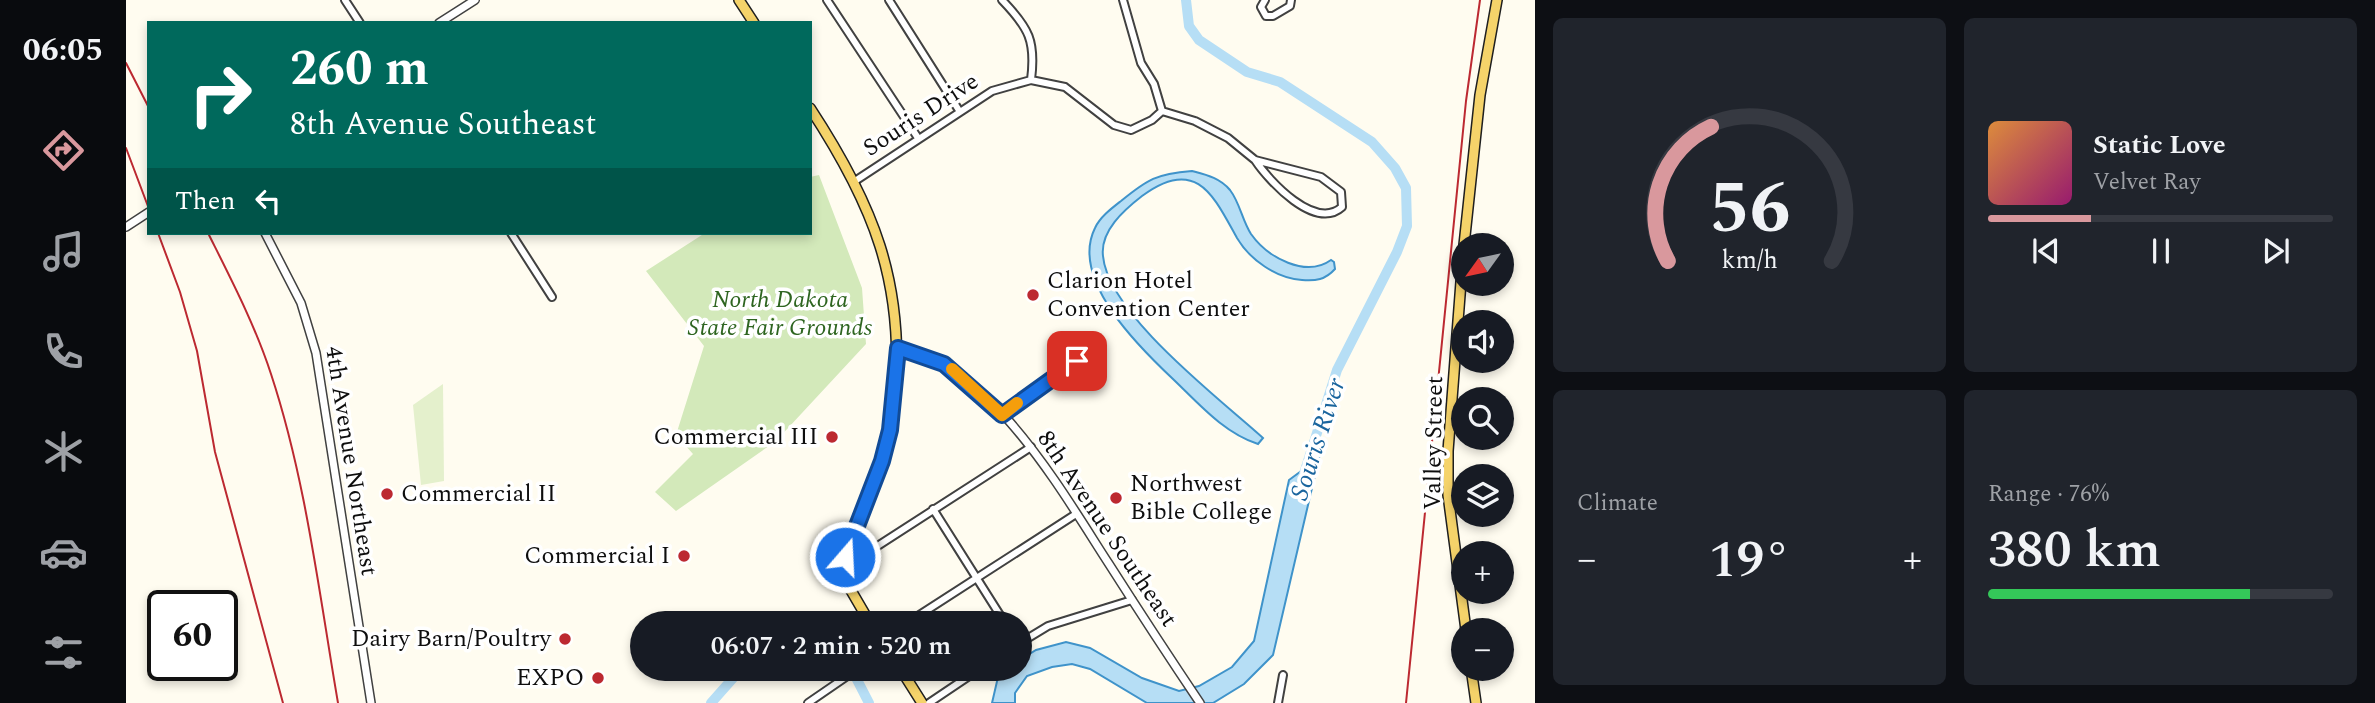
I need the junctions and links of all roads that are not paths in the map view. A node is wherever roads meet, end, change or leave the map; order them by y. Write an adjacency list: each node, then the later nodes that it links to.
1 (345, 0): 11 (street)
2 (475, 0): 12 (street)
3 (739, 0): 13 (main road)
4 (827, 0): 18 (street)
5 (889, 0): 17 (street)
6 (1002, 0): 14 (street)
7 (1123, 0): 16 (street)
8 (1265, 0): 9 (street)
9 (1291, 0)
10 (1497, 0): 23 (main road)
11 (359, 21)
12 (442, 21)
13 (753, 21)
14 (1031, 80): 16 (street, Souris Drive); 17 (street, Souris Drive)
15 (812, 111): 20 (main road)
16 (1162, 111): 19 (street)
17 (960, 112): 18 (street, Souris Drive)
18 (918, 138): 20 (street, Souris Drive)
19 (1255, 160): 19 (street)
20 (856, 181): 28 (main road)
21 (147, 213): 22 (street)
22 (126, 227)
23 (1465, 233)
24 (266, 235): 49 (street, 4th Avenue Northeast)
25 (512, 235): 27 (street)
26 (1460, 296): 42 (main road, Valley Street)
27 (552, 298)
28 (898, 348): 30 (main road); 32 (street, 8th Avenue Southeast)
29 (1077, 361): 32 (street)
30 (896, 384): 31 (main road); 36 (main road)
31 (895, 399)
32 (1002, 415): 33 (street, 8th Avenue Southeast)
33 (1031, 447): 34 (street); 35 (street, 8th Avenue Southeast)
34 (933, 509): 36 (street); 37 (street)
35 (1076, 514): 37 (street); 38 (street, 8th Avenue Southeast)
36 (845, 567): 39 (main road)
37 (976, 578): 40 (street); 41 (street)
38 (1132, 600): 43 (street); 53 (street, 8th Avenue Southeast)
39 (863, 611)
40 (925, 611)
41 (997, 611)
42 (1465, 618)
43 (1032, 636)
44 (1283, 675): 54 (street)
45 (841, 681): 50 (street)
46 (908, 681): 51 (main road)
47 (962, 681): 52 (street)
48 (1473, 681): 55 (main road)
49 (371, 703)
50 (808, 703)
51 (922, 703)
52 (929, 703)
53 (1200, 703)
54 (1278, 703)
55 (1476, 703)

